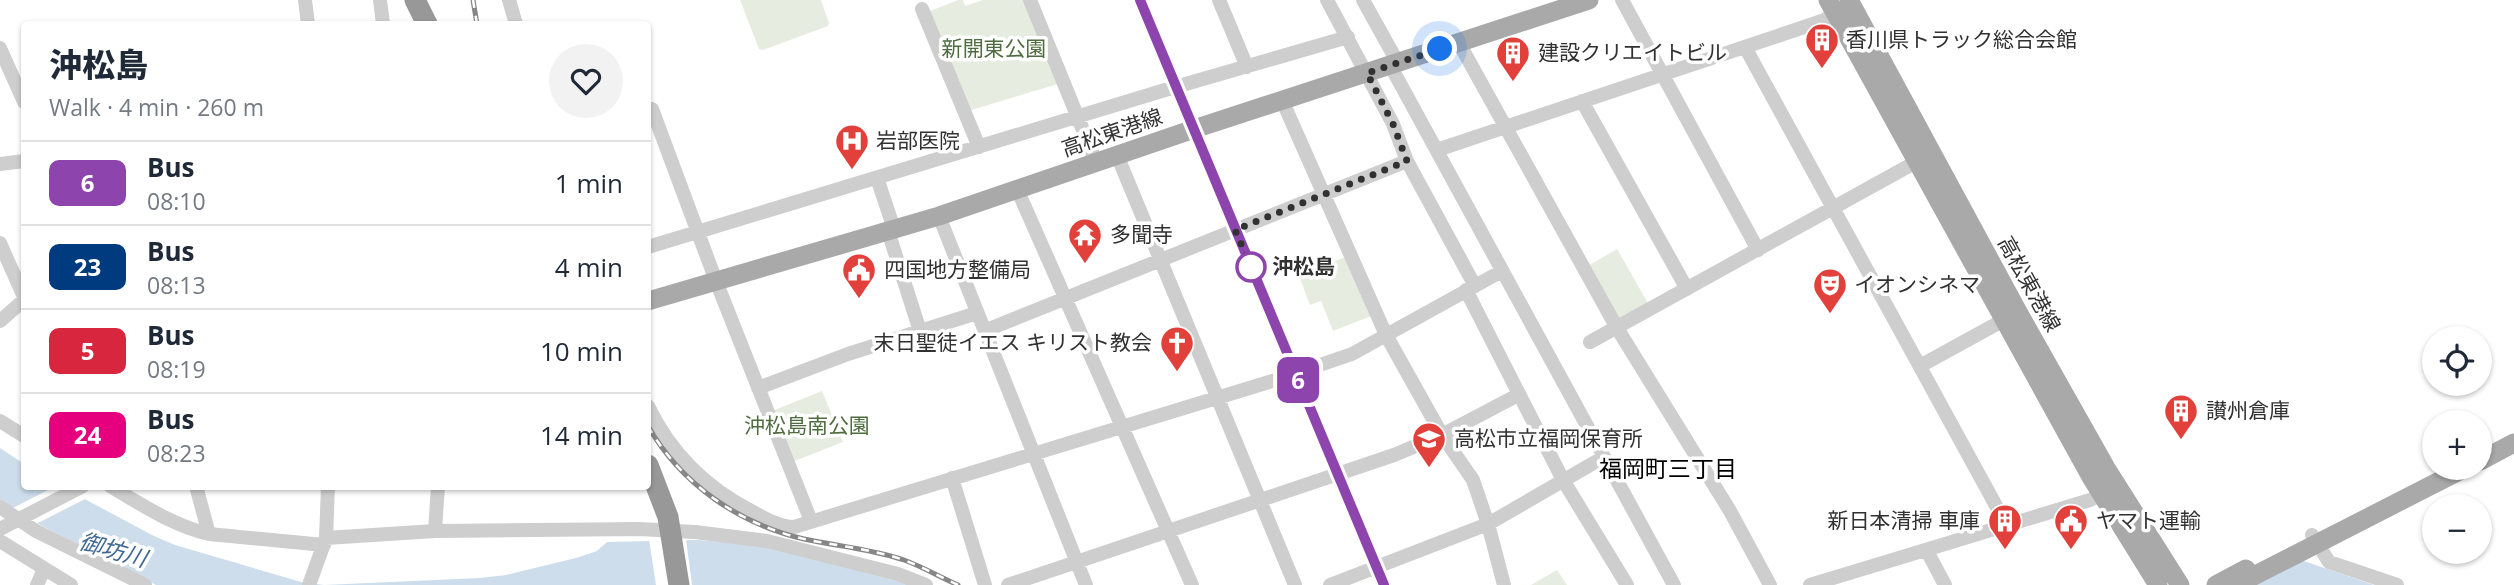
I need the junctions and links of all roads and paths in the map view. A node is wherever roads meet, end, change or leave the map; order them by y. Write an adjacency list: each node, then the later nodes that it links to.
1 (305, 0): 15 (street)
2 (380, 0): 16 (street)
3 (415, 0): 17 (highway)
4 (427, 0): 18 (highway)
5 (509, 0): 19 (street)
6 (1030, 0): 33 (street)
7 (1140, 0): 28 (street)
8 (1219, 0): 25 (street)
9 (1327, 0): 20 (street)
10 (1363, 0): 24 (street)
11 (1587, 0): 21 (main road, 高松東港線)
12 (1622, 0): 27 (street)
13 (1841, 5): 22 (street); 42 (main road, 高松東港線); 65 (main road, 高松東港線)
14 (922, 9): 36 (street)
15 (308, 21)
16 (383, 21)
17 (425, 21)
18 (438, 21)
19 (515, 21)
20 (1348, 37): 25 (street); 26 (street)
21 (1459, 43): 24 (main road, 高松東港線); 34 (street)
22 (1745, 47): 27 (street); 47 (street)
23 (0, 48): 29 (street)
24 (1394, 64): 26 (main road, 高松東港線); 37 (street)
25 (1247, 67): 28 (street)
26 (1367, 73): 30 (main road, 高松東港線); 40 (street)
27 (1662, 74): 31 (street); 54 (street)
28 (1175, 87): 33 (street); 35 (street)
29 (21, 95)
30 (1282, 100): 35 (main road, 高松東港線); 46 (street)
31 (1582, 101): 34 (street); 59 (street)
32 (652, 109): 51 (street)
33 (1078, 116): 36 (street); 41 (street)
34 (1503, 127): 37 (street); 67 (street)
35 (1194, 129): 38 (main road, 高松東港線); 50 (street)
36 (979, 147): 44 (street)
37 (1437, 150): 56 (street)
38 (1117, 155): 41 (main road, 高松東港線); 55 (street)
39 (21, 161): 43 (street)
40 (1407, 161): 46 (street); 58 (street)
41 (1096, 162): 45 (main road, 高松東港線)
42 (1916, 162): 47 (street); 65 (main road, 高松東港線)
43 (0, 164)
44 (877, 178): 49 (street); 51 (street)
45 (1017, 189): 48 (main road, 高松東港線); 61 (street)
46 (1323, 195): 50 (street); 70 (street)
47 (1832, 208): 54 (street); 72 (street)
48 (939, 216): 49 (main road, 高松東港線); 64 (street)
49 (891, 230): 57 (main road, 高松東港線); 68 (street)
50 (1235, 230): 55 (street); 73 (street)
51 (698, 232): 53 (street); 57 (street)
52 (0, 243): 60 (street)
53 (651, 246)
54 (1758, 250): 59 (street)
55 (1159, 260): 61 (street); 76 (street)
56 (1502, 271): 58 (street); 87 (street)
57 (716, 281): 62 (main road, 高松東港線); 74 (street)
58 (1471, 288): 70 (street); 75 (street)
59 (1687, 289): 67 (street)
60 (21, 292)
61 (1064, 298): 69 (street); 79 (street)
62 (651, 300)
63 (21, 302): 66 (street)
64 (977, 313): 68 (street); 69 (street)
65 (2011, 316): 72 (street); 100 (main road, 高松東港線)
66 (0, 321)
67 (1617, 328): 71 (street); 136 (street)
68 (920, 331): 74 (street)
69 (984, 331): 85 (street)
70 (1386, 335): 73 (street); 82 (street)
71 (1590, 342)
72 (1920, 366): 106 (street)
73 (1296, 374): 76 (street); 89 (street)
74 (758, 388): 104 (street)
75 (1518, 396): 82 (street); 92 (street)
76 (1216, 397): 79 (street); 101 (street)
77 (651, 411): 104 (street)
78 (0, 421): 81 (street)
79 (1122, 427): 85 (street); 109 (street)
80 (2514, 431): 83 (main road)
81 (21, 434)
82 (1442, 435): 89 (street); 105 (street)
83 (2492, 443)
84 (2514, 443): 86 (main road)
85 (1034, 454): 90 (street); 116 (street)
86 (2492, 455)
87 (1604, 457): 92 (street); 135 (street)
88 (651, 472): 111 (highway)
89 (1338, 475): 101 (street); 117 (street)
90 (952, 478): 104 (street); 126 (street)
91 (2422, 479): 112 (main road)
92 (1563, 480): 105 (street); 134 (street)
93 (2440, 480): 112 (main road)
94 (75, 490): 103 (street)
95 (117, 490): 110 (street)
96 (196, 490): 110 (street)
97 (328, 490): 114 (street)
98 (438, 490): 108 (street)
99 (647, 490): 111 (highway)
100 (2109, 491): 106 (street); 139 (main road, 高松東港線); 140 (main road, 高松東港線)
101 (1260, 502): 109 (street); 130 (street)
102 (0, 507): 103 (street)
103 (19, 519): 107 (street); 122 (street)
104 (811, 522)
105 (1488, 524): 117 (street); 133 (street)
106 (2006, 524): 115 (street)
107 (0, 529)
108 (435, 531): 111 (street); 114 (street)
109 (1168, 532): 116 (street); 129 (street)
110 (209, 534): 114 (street)
111 (666, 535): 123 (highway); 124 (highway); 125 (street)
112 (2315, 539): 141 (main road); 142 (main road); 143 (street)
113 (0, 541): 118 (street)
114 (325, 542): 119 (street)
115 (1927, 551): 137 (street); 138 (street)
116 (1077, 562): 127 (street); 128 (street)
117 (1377, 568): 131 (street); 132 (street)
118 (44, 569): 120 (street); 121 (street)
119 (309, 583)
120 (37, 585)
121 (71, 585)
122 (145, 585)
123 (667, 585)
124 (679, 585)
125 (926, 585)
126 (985, 585)
127 (1008, 585)
128 (1086, 585)
129 (1192, 585)
130 (1295, 585)
131 (1330, 585)
132 (1384, 585)
133 (1504, 585)
134 (1627, 585)
135 (1674, 585)
136 (1770, 585)
137 (1811, 585)
138 (1945, 585)
139 (2158, 585)
140 (2180, 585)
141 (2216, 585)
142 (2236, 585)
143 (2397, 585)

